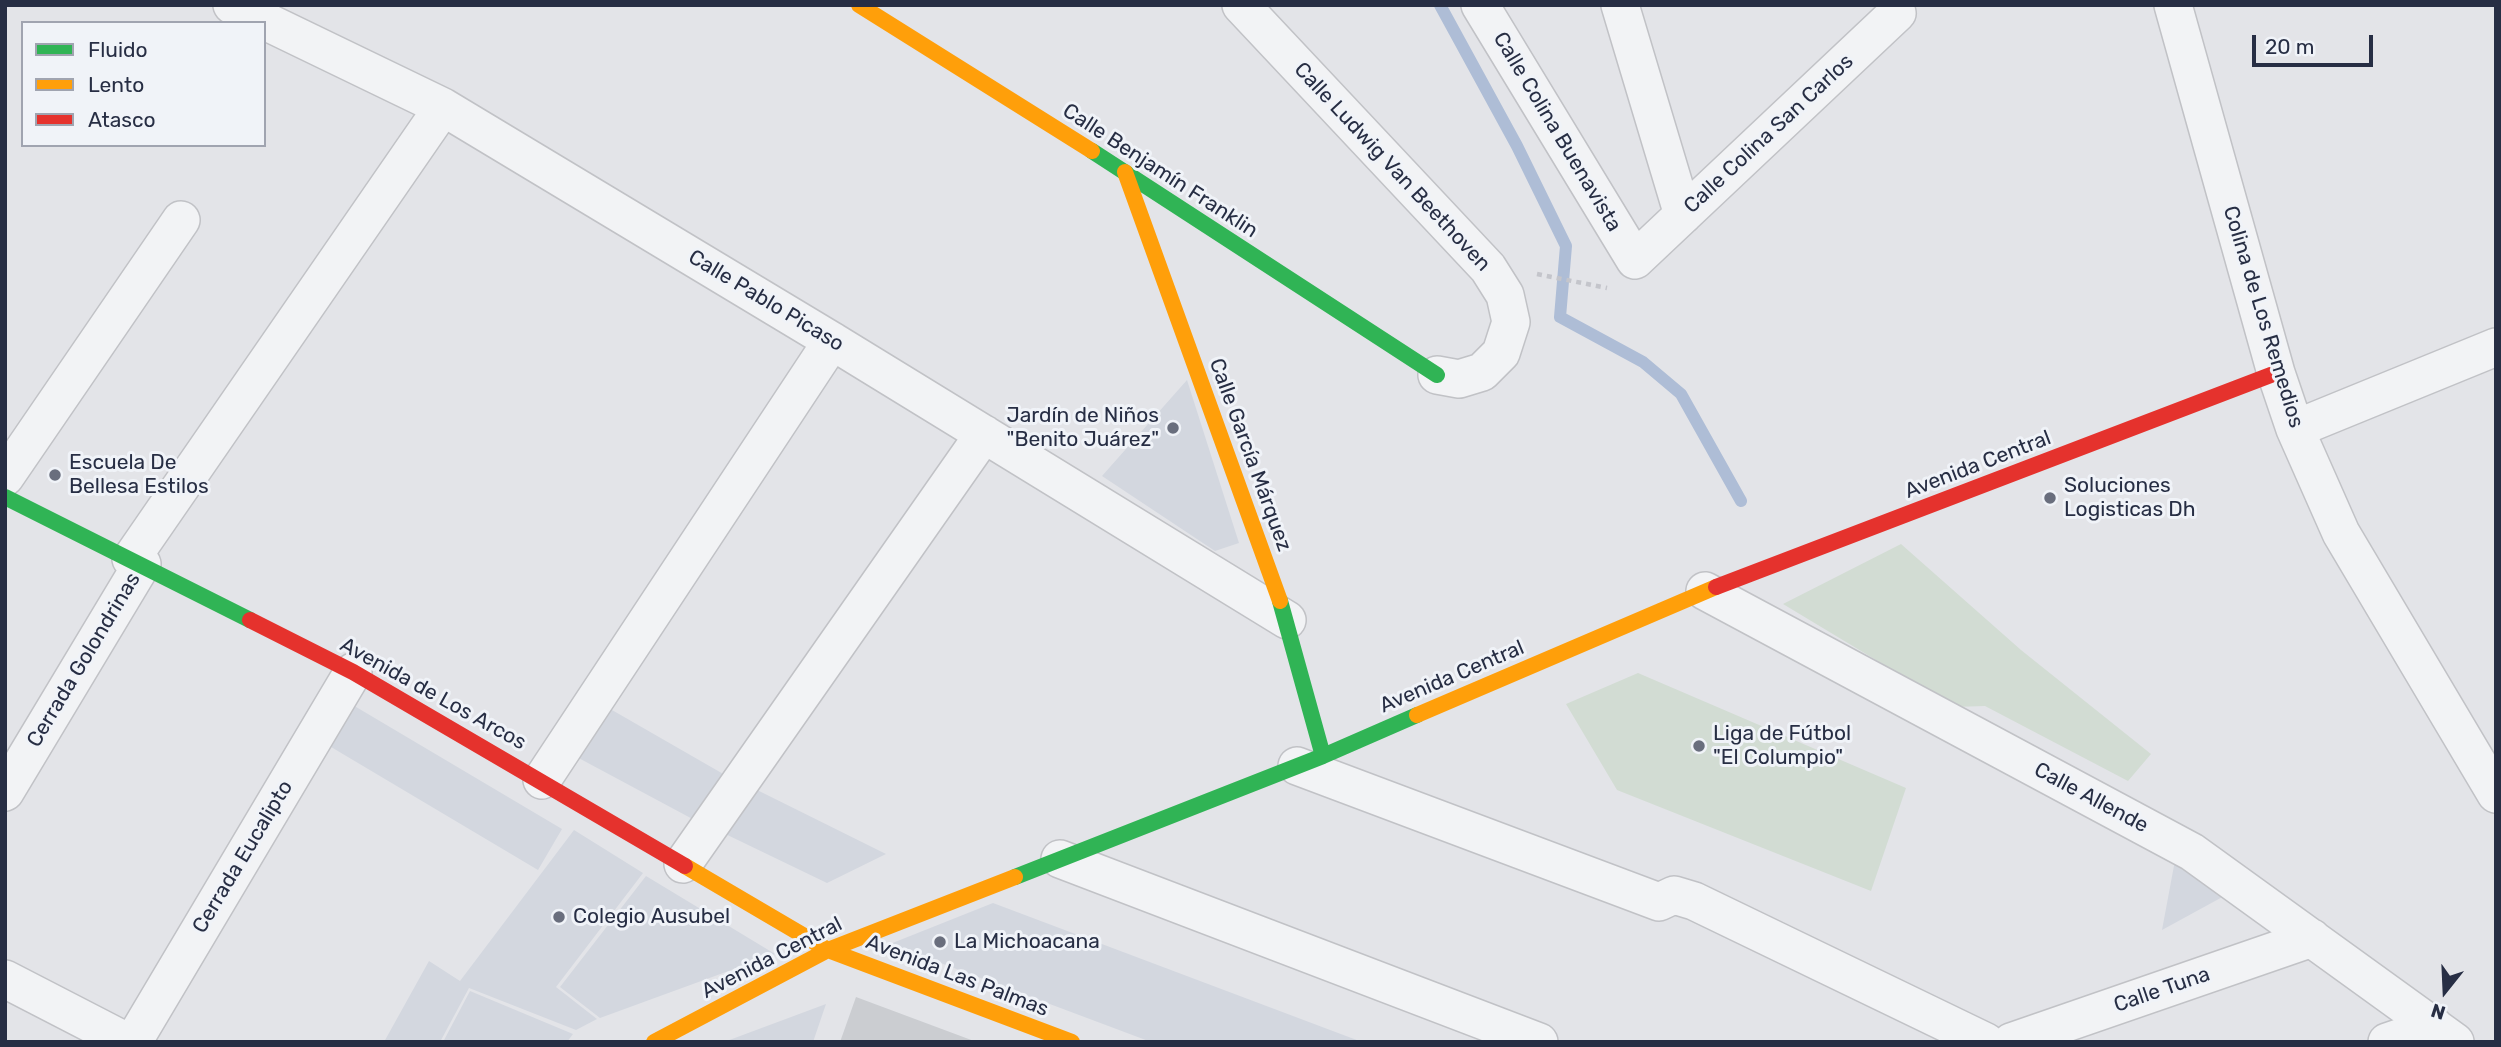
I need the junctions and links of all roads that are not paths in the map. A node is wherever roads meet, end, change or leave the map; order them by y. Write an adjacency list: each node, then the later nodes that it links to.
1 (232, 5): 8 (street, Calle Pablo Picaso)
2 (859, 5): 11 (street, Calle Benjamín Franklin)
3 (1241, 5): 18 (street, Calle Ludwig Van Beethoven)
4 (1480, 5): 14 (street, Calle Colina Buenavista)
5 (1620, 5): 12 (street)
6 (1895, 5): 12 (street, Calle Colina San Carlos)
7 (2173, 5): 17 (street, Colina de Los Remedios)
8 (265, 21)
9 (266, 21): 10 (street, Calle Pablo Picaso)
10 (443, 107): 15 (street, Calle Pablo Picaso); 23 (street, Cerrada Golondrinas)
11 (1125, 172): 18 (street, Calle Benjamín Franklin); 25 (street, Calle García Márquez)
12 (1684, 215): 14 (street, Calle Colina San Carlos)
13 (181, 220): 21 (street)
14 (1635, 260)
15 (832, 341): 20 (street, Calle Pablo Picaso); 28 (street)
16 (2496, 347): 19 (street)
17 (2276, 373): 19 (street, Colina de Los Remedios); 24 (street, Avenida Central)
18 (1437, 375)
19 (2295, 429): 30 (street, Colina de Los Remedios)
20 (984, 434): 25 (street, Calle Pablo Picaso); 32 (street)
21 (5, 477)
22 (5, 497): 23 (street, Avenida de Los Arcos)
23 (136, 561): 26 (street, Avenida de Los Arcos); 29 (street, Cerrada Golondrinas)
24 (1705, 591): 27 (street, Avenida Central); 33 (street, Calle Allende)
25 (1287, 620): 27 (street, Calle García Márquez)
26 (352, 671): 28 (street, Avenida de Los Arcos); 39 (street, Cerrada Eucalipto)
27 (1310, 761): 31 (street, Avenida Central); 43 (street)
28 (542, 780): 32 (street, Avenida de Los Arcos)
29 (5, 792)
30 (2496, 794)
31 (1060, 859): 34 (street, Avenida Central); 42 (street)
32 (683, 864): 34 (street, Avenida de Los Arcos)
33 (2312, 938): 36 (street, Calle Tuna); 37 (street, Calle Allende)
34 (828, 950): 40 (street, Avenida Central); 41 (street, Avenida Las Palmas)
35 (5, 979): 38 (street)
36 (2071, 1032): 44 (street, Calle Tuna)
37 (2444, 1034): 45 (street)
38 (127, 1042)
39 (133, 1042)
40 (654, 1042)
41 (1072, 1042)
42 (1539, 1042)
43 (1986, 1042)
44 (2011, 1042)
45 (2387, 1042)

